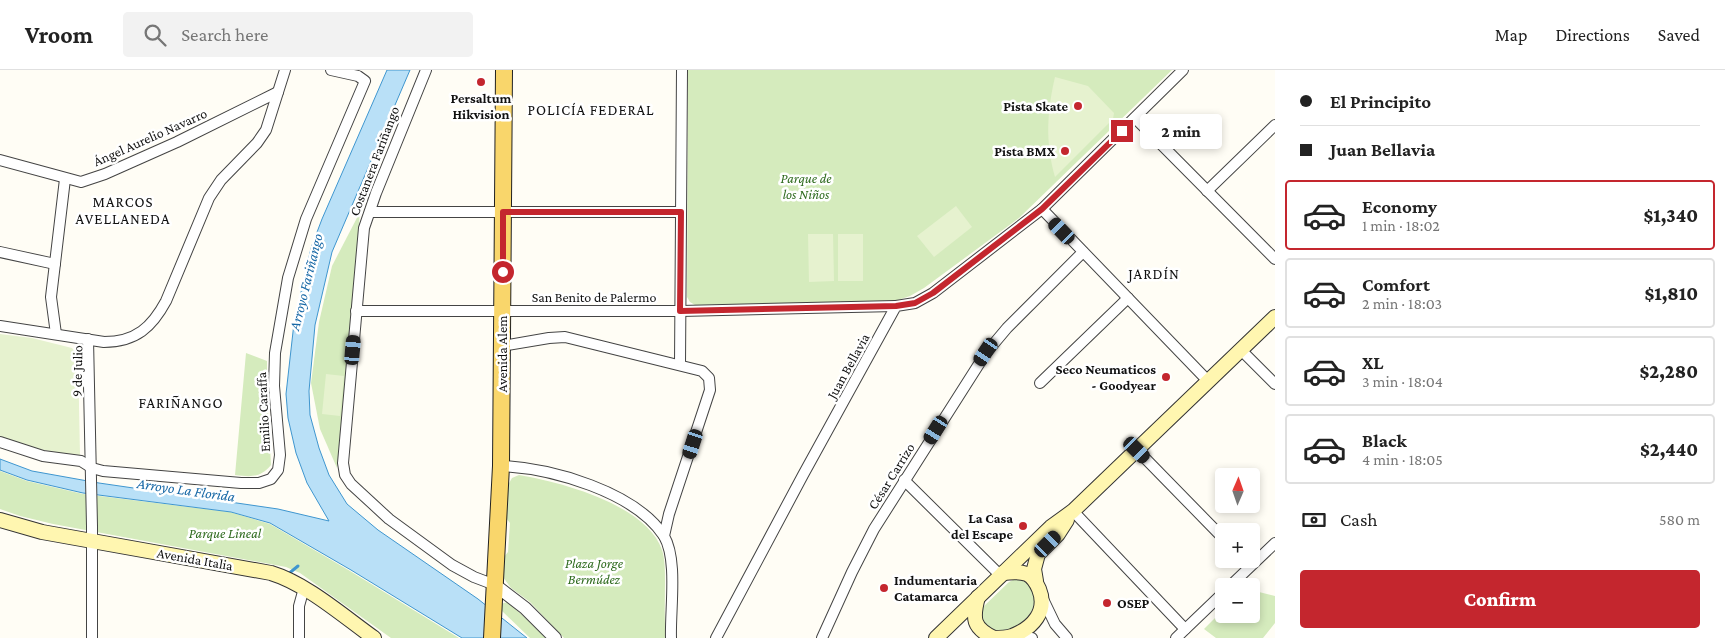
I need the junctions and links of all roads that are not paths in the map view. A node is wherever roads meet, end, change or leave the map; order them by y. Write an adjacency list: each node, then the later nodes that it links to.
1 (285, 70): 7 (street, 9 de Julio)
2 (331, 70): 39 (street, Emilio Caraffa)
3 (426, 70): 14 (street, Costanera Fariñango)
4 (504, 70): 15 (main road, Avenida Alem)
5 (682, 70): 16 (street)
6 (1183, 70): 8 (street)
7 (278, 92): 11 (street, Ángel Aurelio Navarro); 29 (street, 9 de Julio)
8 (1135, 118): 12 (street); 13 (street)
9 (1275, 125): 12 (street)
10 (0, 160): 11 (street, Ángel Aurelio Navarro)
11 (65, 179): 20 (street)
12 (1207, 191): 19 (street)
13 (1042, 209): 18 (street); 22 (street)
14 (370, 212): 15 (street); 23 (street, Costanera Fariñango)
15 (503, 212): 16 (street); 24 (main road, Avenida Alem)
16 (681, 212): 25 (street)
17 (0, 252): 20 (street)
18 (1083, 252): 21 (street); 40 (street, César Carrizo)
19 (1275, 259)
20 (55, 264): 28 (street)
21 (1128, 298): 33 (street); 34 (street)
22 (896, 306): 25 (street, San Benito de Palermo); 65 (street, Juan Bellavia)
23 (356, 311): 24 (street, San Benito de Palermo); 53 (street, Costanera Fariñango)
24 (502, 311): 25 (street, San Benito de Palermo); 30 (main road, Avenida Alem)
25 (680, 311): 32 (street)
26 (1275, 317): 31 (main road)
27 (0, 326): 28 (street)
28 (56, 334): 29 (street)
29 (88, 339): 39 (street, 9 de Julio)
30 (502, 346): 32 (street); 38 (main road, Avenida Alem)
31 (1241, 350): 33 (main road); 35 (street)
32 (680, 364): 44 (street)
33 (1208, 381): 37 (main road)
34 (1040, 383)
35 (1275, 384)
36 (0, 442): 39 (street, Emilio Caraffa)
37 (1137, 450): 41 (main road); 43 (street)
38 (501, 466): 44 (street); 53 (main road, Avenida Alem)
39 (92, 468): 45 (street, 9 de Julio)
40 (904, 480): 49 (street); 66 (street, César Carrizo)
41 (1073, 512): 49 (main road); 51 (main road); 57 (street)
42 (0, 520): 45 (main road, Avenida Italia)
43 (1215, 530)
44 (664, 536): 64 (street)
45 (92, 541): 52 (main road, Avenida Italia); 59 (street, 9 de Julio)
46 (1275, 544): 47 (street)
47 (1260, 558)
48 (1249, 568): 50 (street)
49 (1002, 574): 51 (main road); 54 (main road)
50 (1238, 578)
51 (1036, 581): 55 (main road)
52 (304, 588): 60 (street); 61 (main road, Avenida Italia)
53 (494, 593): 62 (main road, Avenida Alem); 63 (street, Costanera Fariñango)
54 (978, 597): 67 (main road); 68 (main road)
55 (1042, 597): 58 (main road); 70 (street)
56 (1215, 601): 57 (street)
57 (1185, 629): 71 (street)
58 (1010, 637): 68 (main road); 69 (street)
59 (92, 638)
60 (299, 638)
61 (374, 638)
62 (492, 638)
63 (556, 638)
64 (671, 638)
65 (716, 638)
66 (822, 638)
67 (936, 638)
68 (993, 638)
69 (1032, 638)
70 (1067, 638)
71 (1176, 638)

